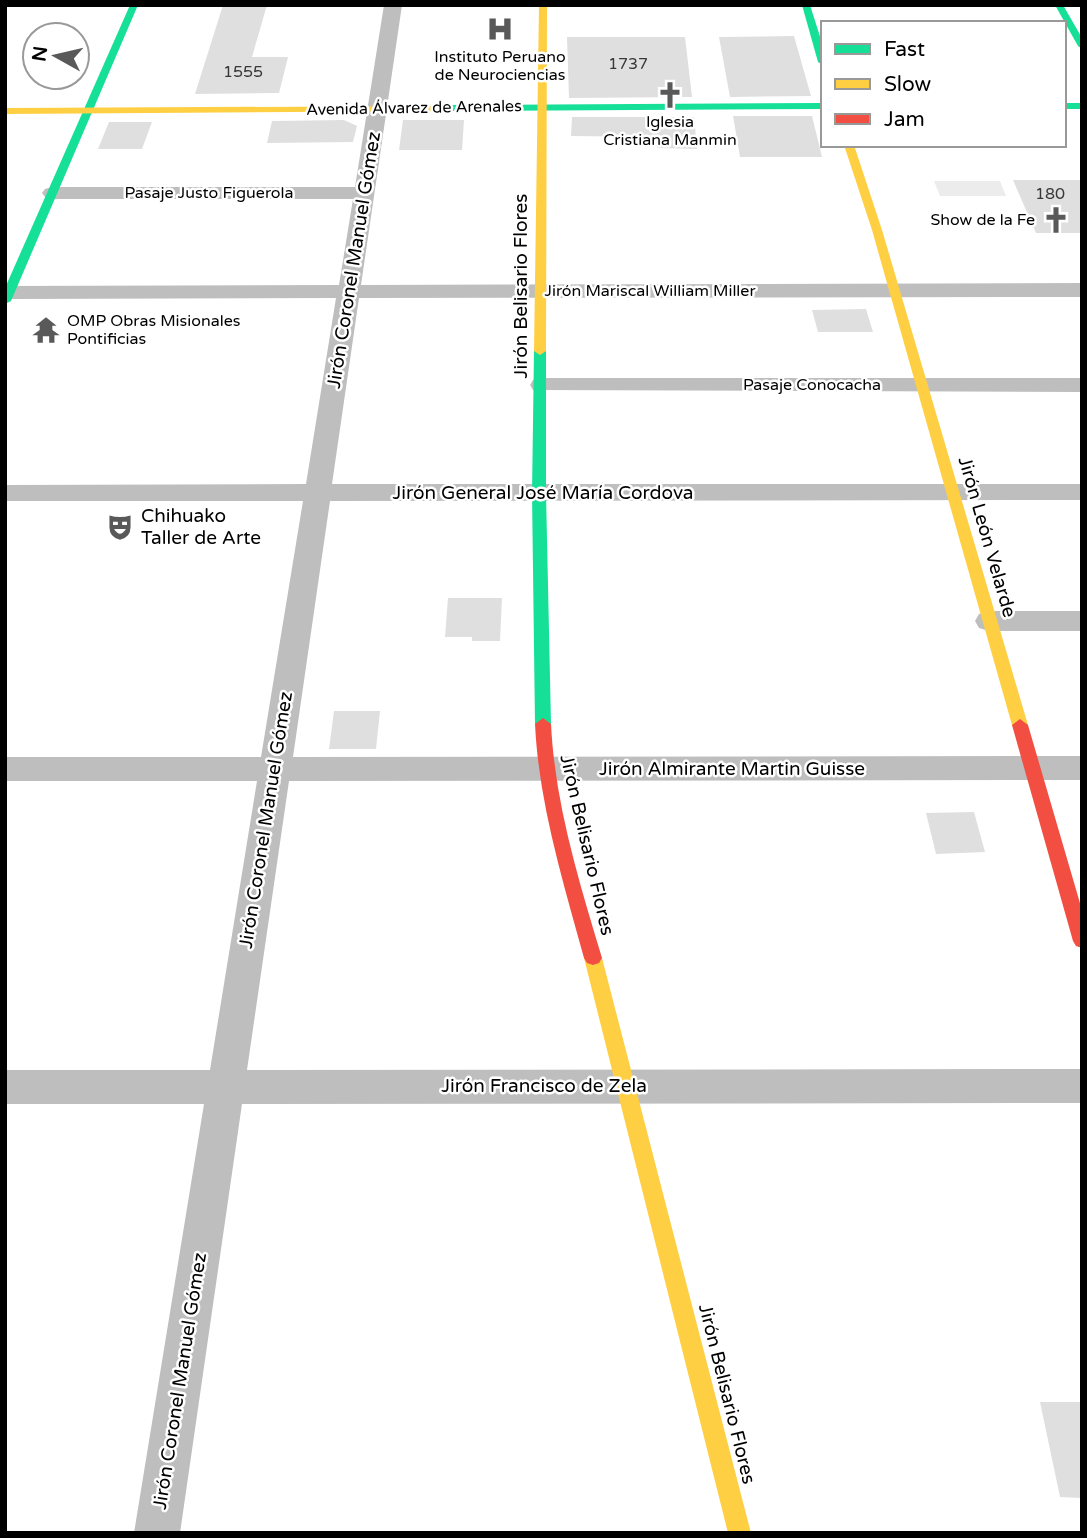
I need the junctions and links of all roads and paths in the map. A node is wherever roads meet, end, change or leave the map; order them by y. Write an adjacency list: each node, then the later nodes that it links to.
1 (134, 5): 12 (street)
2 (393, 5): 10 (street, Jirón Coronel Manuel Gómez)
3 (543, 5): 8 (street, Jirón Belisario Flores)
4 (806, 5): 7 (street)
5 (1059, 5): 6 (street)
6 (1082, 47)
7 (821, 55)
8 (543, 106): 9 (street, Avenida Álvarez de Arenales); 10 (street, Avenida Álvarez de Arenales); 18 (street, Jirón Belisario Flores)
9 (821, 106)
10 (378, 108): 12 (street, Avenida Álvarez de Arenales); 15 (street, Jirón Coronel Manuel Gómez)
11 (5, 111): 12 (street, Avenida Álvarez de Arenales)
12 (87, 111): 14 (street)
13 (850, 147): 16 (street, Jirón León Velarde)
14 (52, 193): 15 (street, Pasaje Justo Figuerola); 20 (street)
15 (365, 193): 19 (street, Jirón Coronel Manuel Gómez)
16 (894, 290): 17 (street, Jirón Mariscal William Miller); 18 (street, Jirón Mariscal William Miller); 22 (street, Jirón León Velarde)
17 (1082, 290)
18 (543, 291): 19 (street, Jirón Mariscal William Miller); 21 (street, Jirón Belisario Flores)
19 (349, 292): 20 (street, Jirón Mariscal William Miller); 27 (street, Jirón Coronel Manuel Gómez)
20 (7, 296)
21 (542, 385): 22 (street, Pasaje Conocacha); 28 (street, Jirón Belisario Flores)
22 (921, 385): 23 (street, Pasaje Conocacha); 24 (street, Jirón León Velarde)
23 (1082, 385)
24 (953, 492): 25 (street, Jirón General José María Cordova); 28 (street, Jirón General José María Cordova); 29 (street, Jirón León Velarde)
25 (1082, 492)
26 (5, 493): 27 (street, Jirón General José María Cordova)
27 (317, 493): 28 (street, Jirón General José María Cordova); 34 (street, Jirón Coronel Manuel Gómez)
28 (539, 493): 35 (street, Jirón Belisario Flores)
29 (989, 621): 30 (street); 31 (street, Jirón León Velarde)
30 (1082, 621)
31 (1032, 768): 32 (street, Jirón Almirante Martin Guisse); 35 (street, Jirón Almirante Martin Guisse); 36 (street, Jirón León Velarde)
32 (1082, 768)
33 (5, 769): 34 (street, Jirón Almirante Martin Guisse)
34 (274, 769): 35 (street, Jirón Almirante Martin Guisse); 39 (street, Jirón Coronel Manuel Gómez)
35 (547, 769): 40 (street, Jirón Belisario Flores)
36 (1082, 941)
37 (1082, 1086): 40 (street, Jirón Francisco de Zela)
38 (5, 1087): 39 (street, Jirón Francisco de Zela)
39 (226, 1087): 40 (street, Jirón Francisco de Zela); 41 (street, Jirón Coronel Manuel Gómez)
40 (627, 1087): 42 (street, Jirón Belisario Flores)
41 (157, 1533)
42 (740, 1533)

